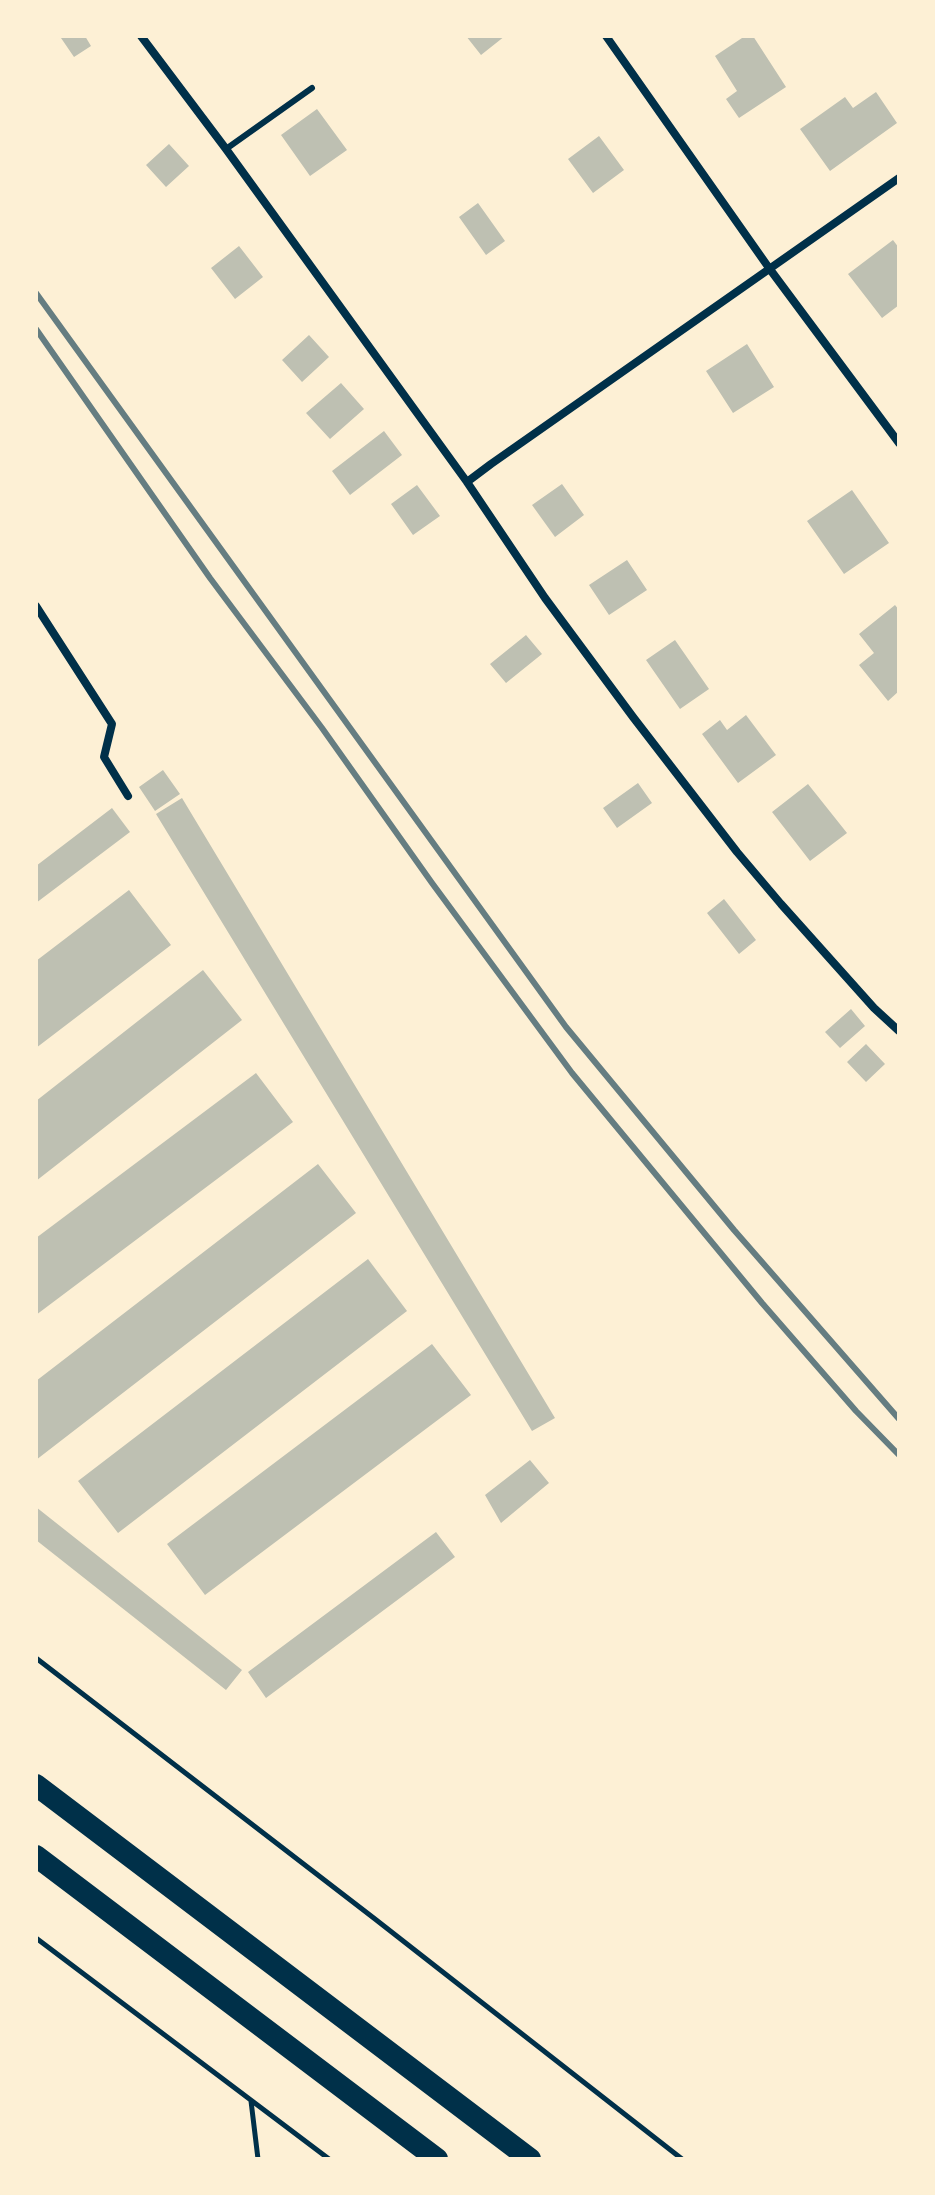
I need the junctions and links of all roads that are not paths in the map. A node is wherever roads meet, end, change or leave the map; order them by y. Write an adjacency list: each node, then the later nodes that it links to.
1 (141, 36): 4 (street)
2 (606, 36): 6 (street)
3 (312, 88): 4 (lane)
4 (226, 149): 8 (street)
5 (899, 178): 6 (street)
6 (769, 268): 7 (street); 8 (street)
7 (899, 443)
8 (467, 482): 11 (street)
9 (36, 606): 10 (street)
10 (128, 796)
11 (899, 1031)
12 (36, 1785): 15 (highway)
13 (36, 1856): 14 (highway)
14 (437, 2159)
15 (530, 2159)

